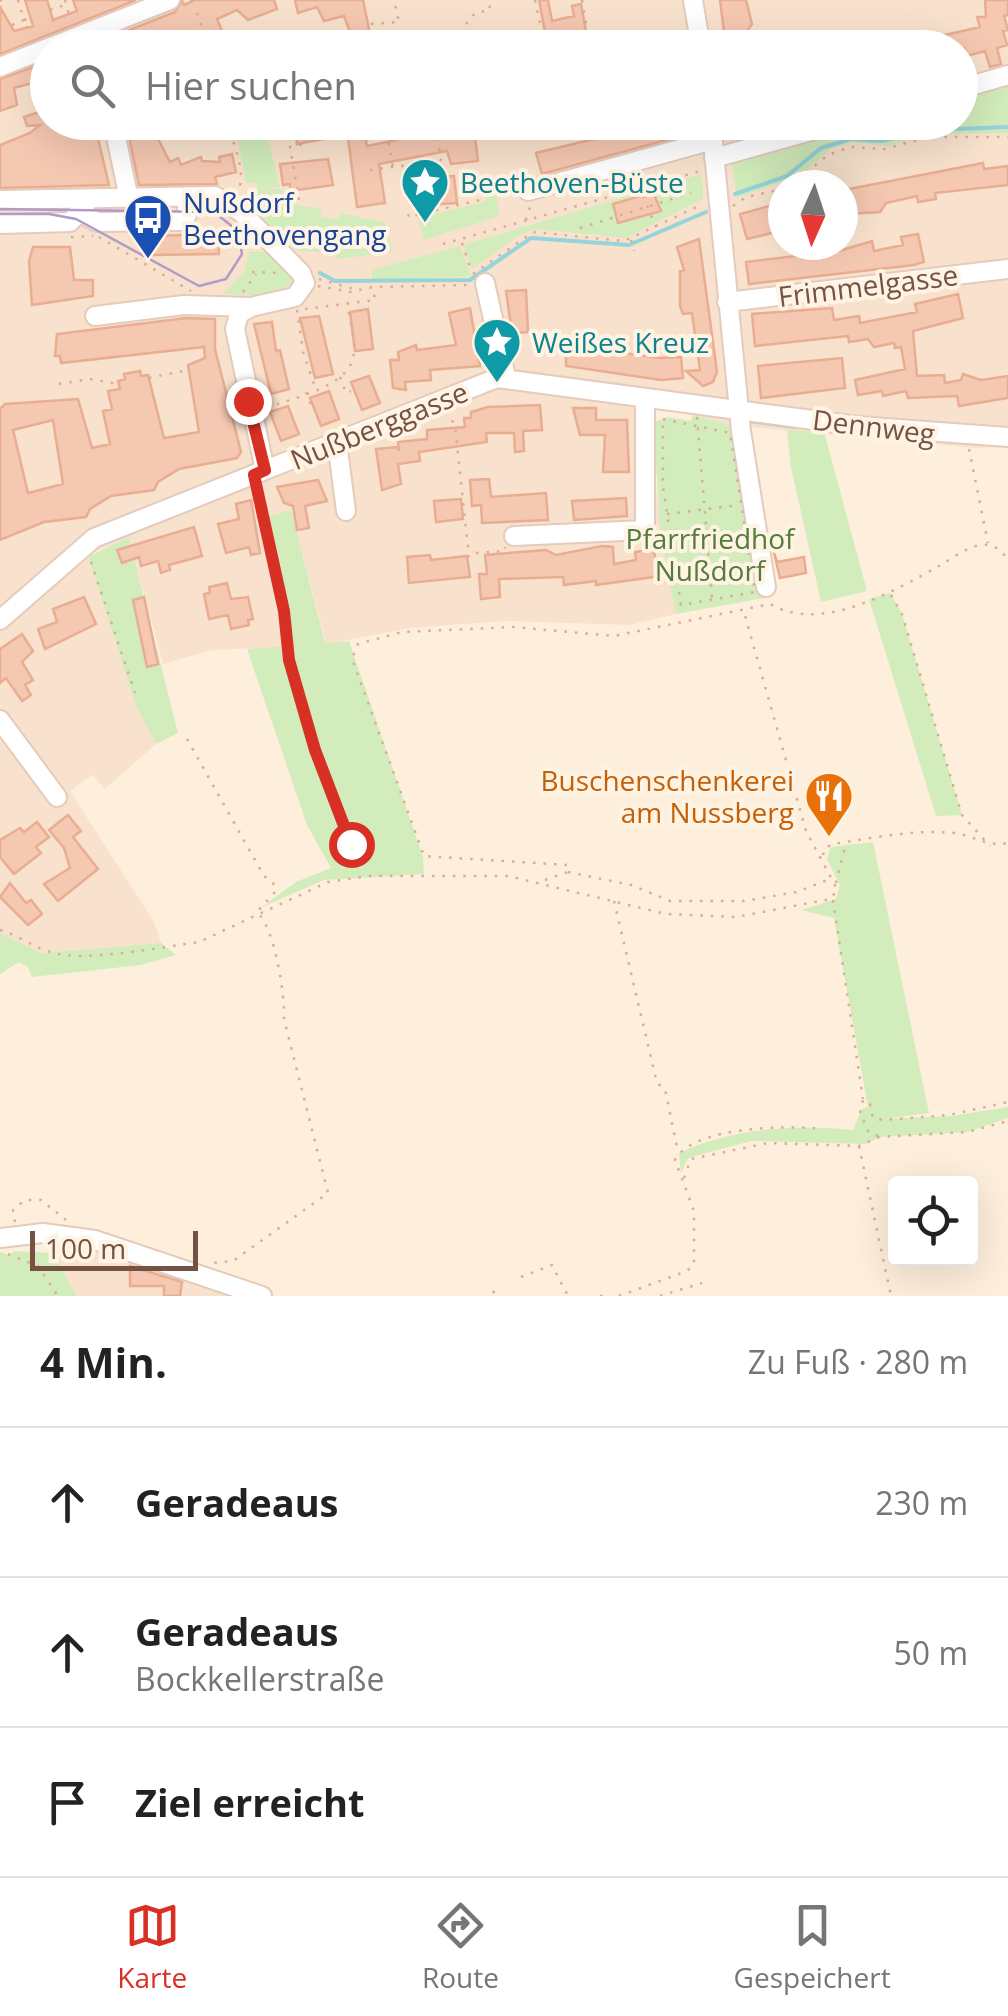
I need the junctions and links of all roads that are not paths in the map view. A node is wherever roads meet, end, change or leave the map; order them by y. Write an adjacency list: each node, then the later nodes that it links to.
1 (170, 0): 3 (street)
2 (693, 0): 4 (street)
3 (94, 30)
4 (698, 30)
5 (30, 55): 6 (street)
6 (0, 67)
7 (1008, 75): 8 (street)
8 (978, 84)
9 (117, 140): 14 (street)
10 (750, 140): 11 (street)
11 (713, 147): 12 (street); 21 (street)
12 (528, 192)
13 (187, 196): 14 (street); 16 (street); 20 (street)
14 (128, 199): 16 (street)
15 (0, 200): 16 (street)
16 (84, 206): 17 (street)
17 (0, 224)
18 (1008, 269): 21 (street, Frimmelgasse)
19 (478, 280): 23 (street)
20 (245, 302): 22 (street); 28 (street)
21 (728, 302): 25 (street)
22 (95, 316)
23 (506, 377): 24 (street, Nußberggasse); 27 (street, Nußberggasse)
24 (645, 398): 25 (street, Nußberggasse); 30 (street)
25 (740, 412): 26 (street, Dennweg); 31 (street)
26 (1008, 437)
27 (336, 442): 28 (street, Nußberggasse); 29 (street)
28 (259, 472): 32 (street, Nußberggasse)
29 (346, 512)
30 (514, 536)
31 (761, 590)
32 (0, 620)
33 (0, 720): 34 (street)
34 (56, 797)
35 (0, 1241): 36 (street)
36 (262, 1296)

